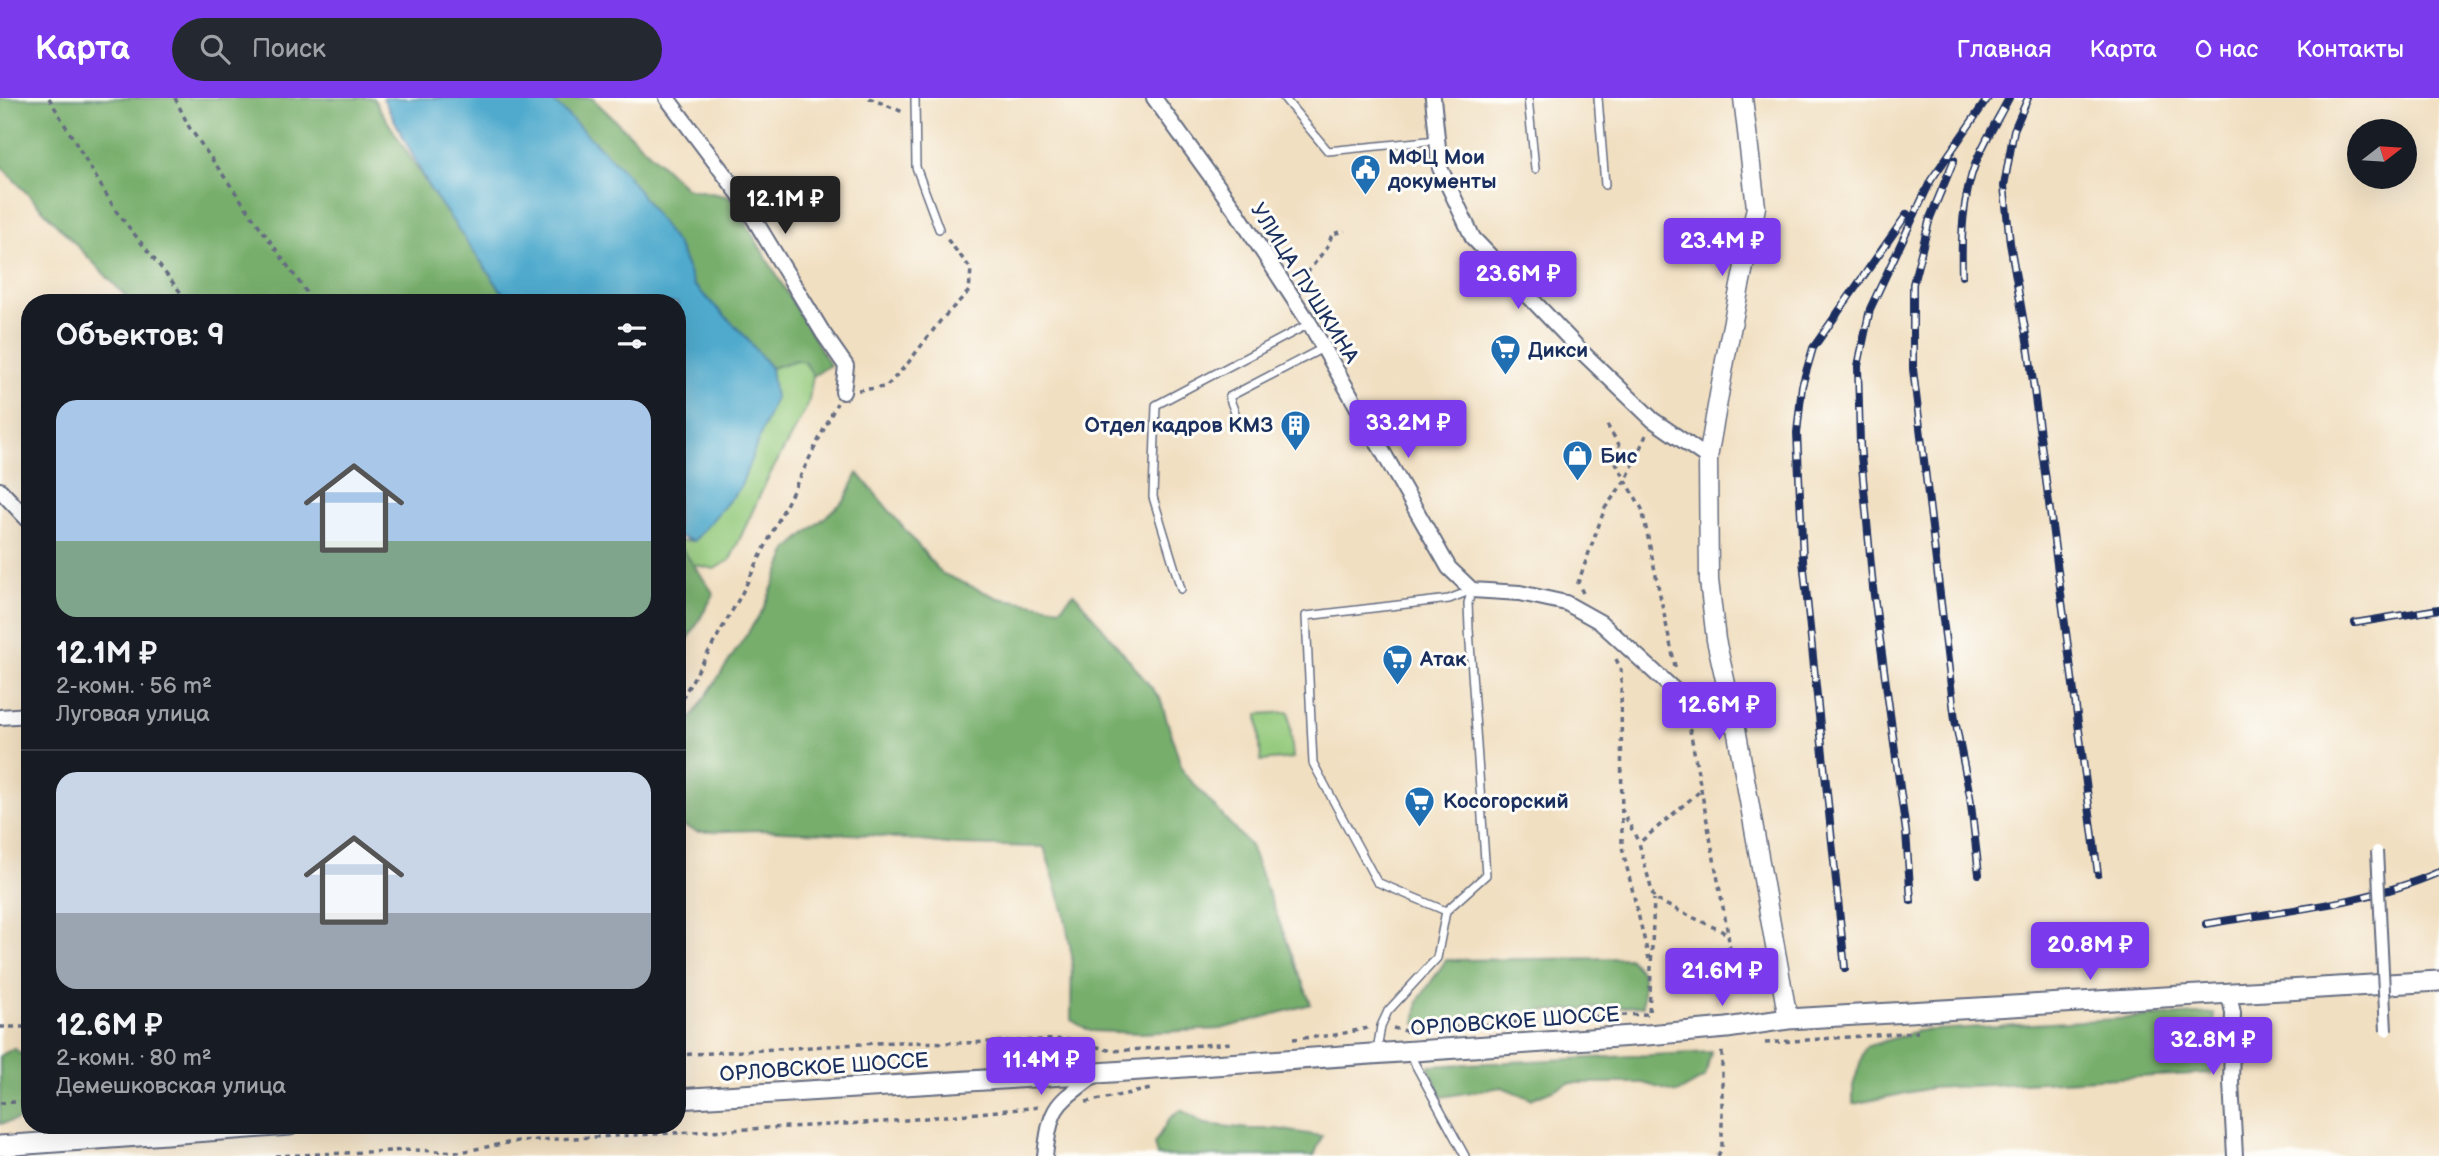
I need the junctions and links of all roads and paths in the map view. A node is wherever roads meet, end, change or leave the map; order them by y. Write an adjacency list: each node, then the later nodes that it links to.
1 (49, 98): 19 (path)
2 (175, 98): 20 (path)
3 (667, 98): 23 (street)
4 (869, 98): 12 (path)
5 (915, 98): 12 (lane)
6 (1154, 98): 21 (street, УЛИЦА ПУШКИНА)
7 (1284, 98): 13 (lane)
8 (1433, 98): 13 (street)
9 (1528, 98): 14 (lane)
10 (1598, 98): 15 (lane)
11 (1744, 98): 27 (street)
12 (916, 117): 16 (lane)
13 (1437, 140): 24 (street)
14 (1535, 169)
15 (1605, 186)
16 (939, 229): 23 (path)
17 (1345, 231): 18 (path)
18 (1307, 273)
19 (182, 294)
20 (308, 294)
21 (1310, 324): 22 (street, УЛИЦА ПУШКИНА); 31 (lane)
22 (1324, 348): 25 (lane); 32 (street, УЛИЦА ПУШКИНА)
23 (843, 391): 35 (path)
24 (1653, 420): 27 (street); 28 (path)
25 (1239, 423)
26 (1607, 425): 28 (path)
27 (1708, 458): 39 (street)
28 (1627, 478): 33 (path); 36 (path)
29 (0, 490): 30 (street)
30 (21, 512)
31 (1181, 589)
32 (1472, 590): 33 (street); 45 (lane); 45 (lane)
33 (1600, 622): 36 (street)
34 (1616, 658): 41 (path)
35 (686, 691)
36 (1683, 698): 39 (street); 40 (path)
37 (21, 716): 38 (street)
38 (0, 717)
39 (1736, 728): 51 (street)
40 (1700, 791): 42 (path); 46 (path)
41 (1620, 806): 42 (path); 47 (path)
42 (1639, 844): 44 (path)
43 (2377, 850): 55 (street, bridge)
44 (1654, 899): 46 (path); 47 (path)
45 (1446, 911): 52 (lane)
46 (1728, 934): 49 (path)
47 (1650, 964): 52 (path)
48 (2439, 981): 50 (main road, ОРЛОВСКОЕ ШОССЕ)
49 (1734, 986)
50 (2229, 994): 51 (main road, ОРЛОВСКОЕ ШОССЕ); 78 (street)
51 (1788, 1019): 59 (main road, ОРЛОВСКОЕ ШОССЕ)
52 (1381, 1026): 56 (path); 60 (lane)
53 (0, 1027): 54 (path)
54 (21, 1027)
55 (2386, 1031)
56 (1284, 1040)
57 (1234, 1043): 61 (path)
58 (1721, 1045): 77 (path)
59 (1408, 1051): 60 (main road, ОРЛОВСКОЕ ШОССЕ); 76 (lane)
60 (1376, 1052): 62 (main road, ОРЛОВСКОЕ ШОССЕ)
61 (686, 1054)
62 (1097, 1073): 63 (main road, ОРЛОВСКОЕ ШОССЕ); 66 (street)
63 (686, 1098)
64 (21, 1102): 65 (path)
65 (0, 1103)
66 (1057, 1104): 67 (path); 75 (street)
67 (686, 1132)
68 (168, 1134): 70 (main road)
69 (640, 1134): 72 (path)
70 (114, 1138): 71 (main road); 73 (main road)
71 (0, 1146)
72 (460, 1154): 74 (path)
73 (53, 1156)
74 (275, 1156)
75 (1045, 1156)
76 (1465, 1156)
77 (1718, 1156)
78 (2235, 1156)

